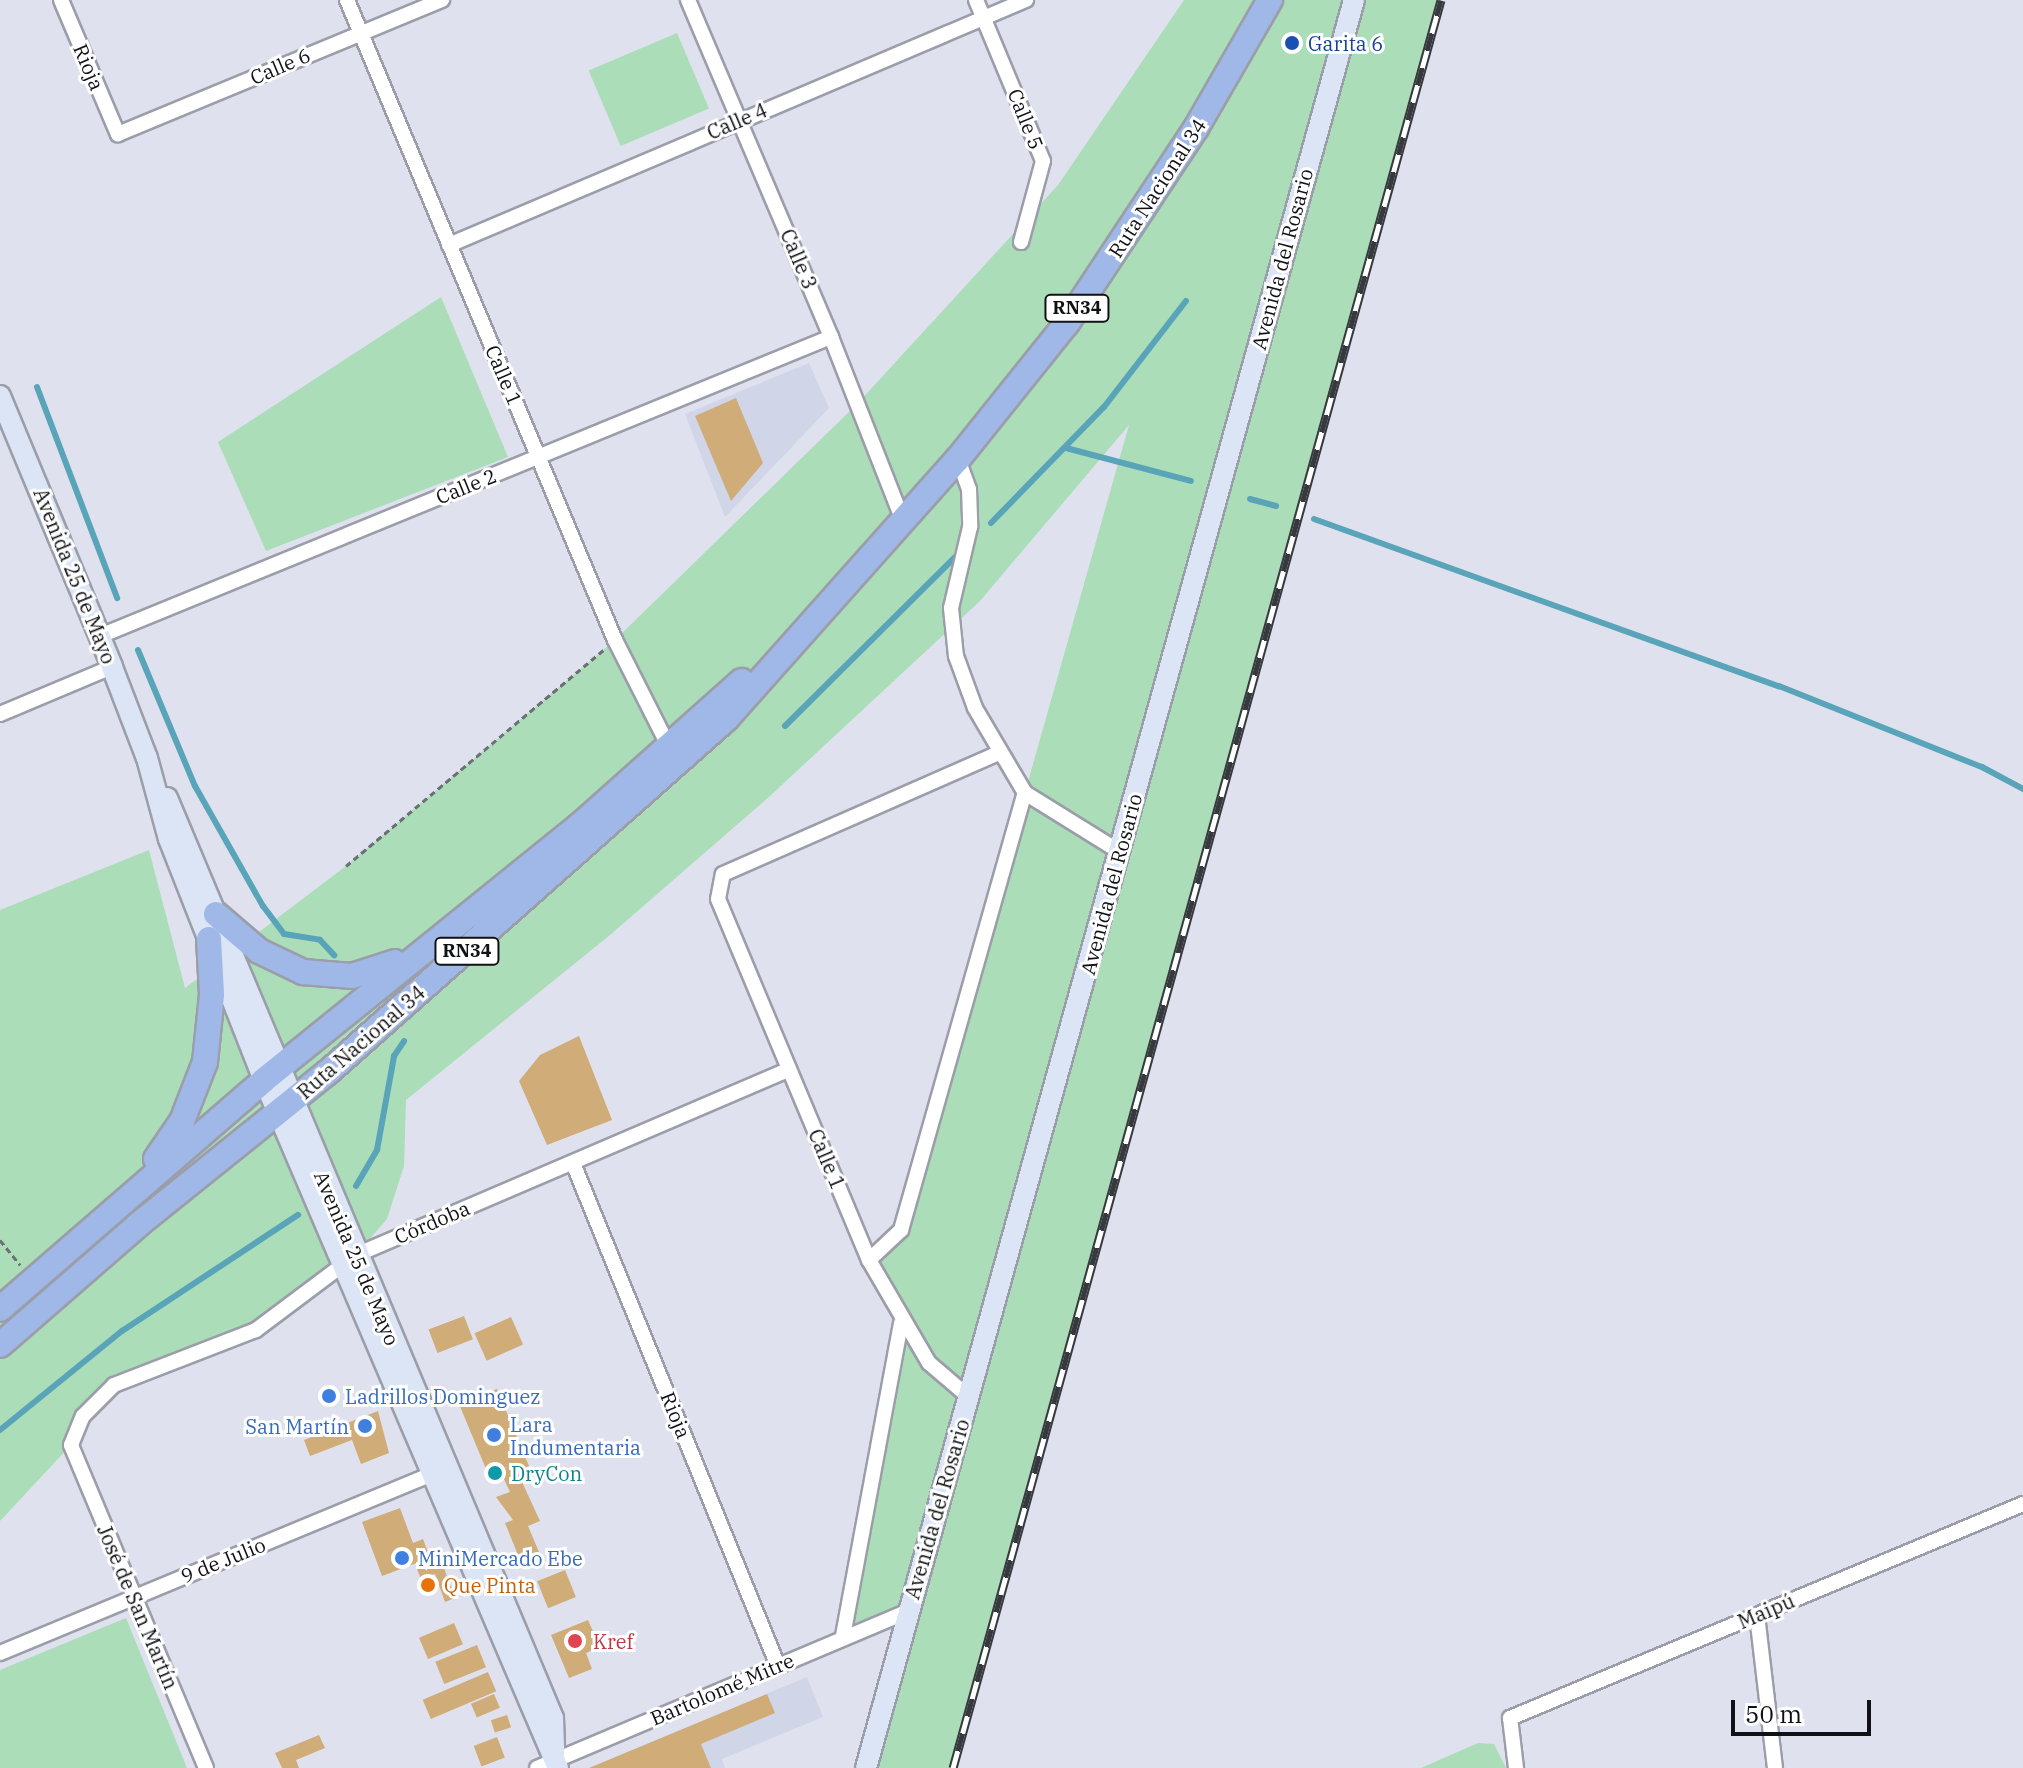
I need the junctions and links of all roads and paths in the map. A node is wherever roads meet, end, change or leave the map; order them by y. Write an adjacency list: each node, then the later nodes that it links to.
1 (61, 0): 12 (street, Rioja)
2 (347, 0): 10 (street, Calle 1)
3 (442, 0): 10 (street, Calle 6)
4 (688, 0): 11 (street, Calle 3)
5 (976, 0): 9 (street, Calle 5)
6 (1026, 0): 9 (street, Calle 4)
7 (1270, 0): 18 (highway, Ruta Nacional 34 / RN34)
8 (1354, 0): 29 (main road, Avenida del Rosario)
9 (983, 15): 11 (street, Calle 4); 13 (street, Calle 5)
10 (360, 32): 12 (street, Calle 6); 14 (street, Calle 1)
11 (740, 119): 14 (street, Calle 4); 15 (street, Calle 3)
12 (118, 134)
13 (1021, 242)
14 (449, 245): 17 (street, Calle 1)
15 (831, 337): 17 (street, Calle 2); 19 (street, Calle 3)
16 (0, 396): 21 (main road, Avenida 25 de Mayo)
17 (538, 457): 21 (street, Calle 2); 22 (street, Calle 1)
18 (958, 459): 19 (highway, Ruta Nacional 34 / RN34); 26 (street)
19 (903, 521): 20 (highway, Ruta Nacional 34 / RN34)
20 (844, 588): 25 (highway, Ruta Nacional 34 / RN34); 36 (highway, Ruta Nacional 34 / RN34)
21 (100, 636): 23 (main road, Avenida 25 de Mayo)
22 (615, 640): 25 (street, Calle 1); 30 (path)
23 (112, 667): 24 (street); 27 (main road, Avenida 25 de Mayo)
24 (0, 714)
25 (669, 747): 31 (highway, Ruta Nacional 34 / RN34)
26 (998, 753): 28 (street); 34 (street, Calle 1)
27 (147, 758): 32 (main road, Avenida 25 de Mayo); 33 (main road, Avenida 25 de Mayo)
28 (1025, 793): 29 (street); 41 (street)
29 (1120, 852): 46 (main road, Avenida del Rosario)
30 (346, 866)
31 (492, 894): 32 (highway, RN34); 35 (highway, Ruta Nacional 34 / RN34)
32 (216, 914): 35 (main road, Avenida 25 de Mayo)
33 (209, 939): 35 (main road, Avenida 25 de Mayo); 38 (highway, RN34)
34 (789, 1069): 37 (street, Córdoba); 41 (street, Calle 1)
35 (270, 1075): 36 (main road, Avenida 25 de Mayo); 38 (highway, Ruta Nacional 34 / RN34)
36 (284, 1108): 40 (main road, Avenida 25 de Mayo); 45 (highway, Ruta Nacional 34 / RN34)
37 (573, 1163): 40 (street, Córdoba); 55 (street, Rioja)
38 (133, 1190): 42 (highway, Ruta Nacional 34 / RN34)
39 (0, 1240): 42 (path)
40 (349, 1259): 47 (street, Córdoba); 48 (main road, Avenida 25 de Mayo)
41 (869, 1260): 44 (street, Calle 1)
42 (29, 1281): 43 (highway, Ruta Nacional 34 / RN34)
43 (0, 1309)
44 (901, 1323): 46 (street, Calle 1); 53 (street)
45 (0, 1345)
46 (970, 1398): 51 (main road, Avenida del Rosario)
47 (71, 1445): 50 (street, José de San Martín)
48 (439, 1471): 50 (street, 9 de Julio); 56 (main road, Avenida 25 de Mayo)
49 (2023, 1504): 52 (street, Maipú)
50 (134, 1597): 54 (street, 9 de Julio); 57 (street, José de San Martín)
51 (908, 1611): 53 (street, Bartolomé Mitre); 58 (main road, Avenida del Rosario)
52 (1757, 1615): 59 (street, Maipú); 60 (street)
53 (843, 1636): 55 (street, Bartolomé Mitre)
54 (0, 1653)
55 (778, 1666): 56 (street, Bartolomé Mitre)
56 (550, 1766)
57 (206, 1768)
58 (866, 1768)
59 (1516, 1768)
60 (1775, 1768)

